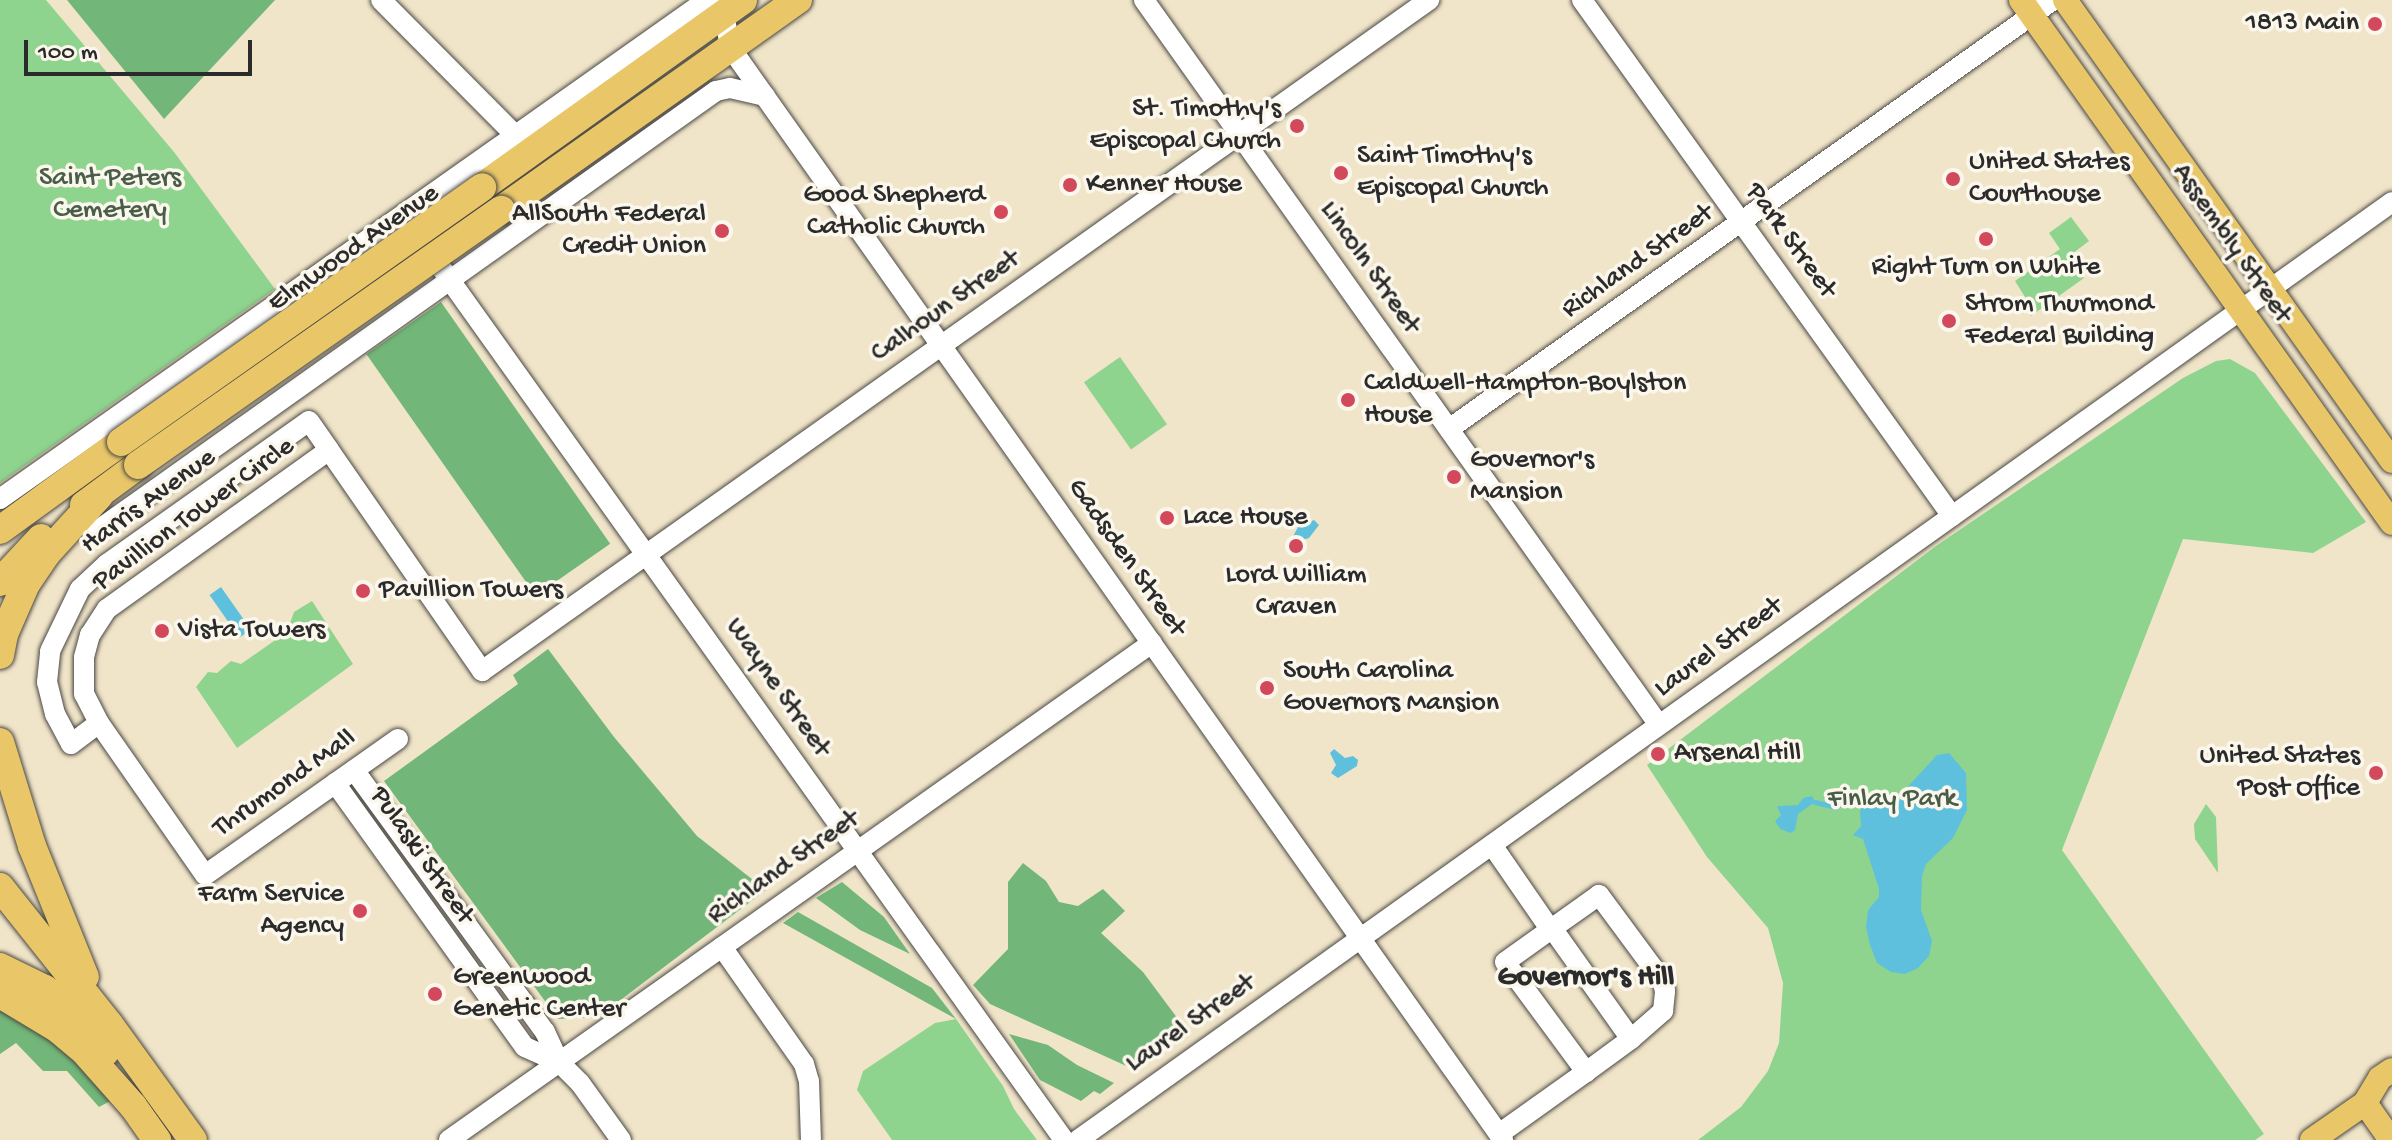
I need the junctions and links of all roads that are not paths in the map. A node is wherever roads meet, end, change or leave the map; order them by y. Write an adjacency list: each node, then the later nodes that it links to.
1 (381, 0): 13 (street)
2 (798, 0): 10 (highway)
3 (1144, 0): 12 (street, Lincoln Street)
4 (1429, 0): 12 (street, Calhoun Street)
5 (1582, 0): 15 (street, Park Street)
6 (2053, 0): 9 (street, Richland Street)
7 (2065, 0): 17 (main road, Assembly Street)
8 (724, 3): 10 (street, Gadsden Street); 13 (street, Elmwood Avenue); 25 (highway, bridge)
9 (2026, 8): 15 (street, Richland Street); 18 (main road, Assembly Street)
10 (730, 47): 11 (street, Gadsden Street); 23 (highway, bridge)
11 (765, 96): 16 (street); 19 (street, Gadsden Street)
12 (1239, 134): 19 (street, Calhoun Street); 20 (street, Lincoln Street)
13 (516, 136): 24 (street, Elmwood Avenue)
14 (2392, 202): 17 (street, Laurel Street)
15 (1740, 224): 20 (street, Richland Street); 26 (street, Park Street)
16 (445, 273): 29 (street); 31 (street, Wayne Street)
17 (2270, 289): 18 (street, Laurel Street); 22 (main road, Assembly Street)
18 (2240, 310): 26 (street, Laurel Street); 27 (main road, Assembly Street)
19 (940, 345): 31 (street, Calhoun Street); 33 (street, Gadsden Street)
20 (1449, 429): 37 (street, Lincoln Street)
21 (329, 450): 35 (street, Pavillion Tower Circle); 36 (street, Pavillion Tower Circle); 36 (street, Harris Avenue)
22 (2392, 461)
23 (99, 496): 32 (highway); 34 (highway)
24 (0, 499)
25 (41, 502): 28 (highway); 30 (highway)
26 (1952, 516): 37 (street, Laurel Street)
27 (2392, 523)
28 (0, 530)
29 (94, 533)
30 (0, 539)
31 (646, 553): 35 (street, Calhoun Street); 43 (street, Wayne Street)
32 (0, 582)
33 (1152, 643): 43 (street, Richland Street); 47 (street, Gadsden Street)
34 (0, 655)
35 (497, 660)
36 (99, 723): 44 (street, Pavillion Tower Circle)
37 (1659, 725): 42 (street, Laurel Street)
38 (398, 739): 40 (street, Thrumond Mall)
39 (0, 742): 51 (highway)
40 (354, 770): 41 (street, Thrumond Mall); 53 (street, Pulaski Street)
41 (335, 783): 44 (street, Thrumond Mall); 53 (street, Pulaski Street)
42 (1492, 845): 46 (street); 47 (street, Laurel Street)
43 (859, 851): 48 (street, Richland Street); 65 (street, Wayne Street)
44 (205, 875)
45 (0, 887): 51 (highway)
46 (1551, 929): 52 (street); 52 (street); 55 (street)
47 (1360, 939): 59 (street, Gadsden Street); 66 (street, Laurel Street)
48 (722, 947): 53 (street, Richland Street); 64 (street)
49 (0, 967): 58 (highway)
50 (0, 994): 58 (highway)
51 (109, 1024): 61 (highway)
52 (1631, 1039): 55 (street)
53 (559, 1062): 62 (street, Richland Street); 63 (street, Pulaski Street)
54 (2392, 1070): 57 (main road)
55 (1586, 1072): 59 (street)
56 (2392, 1101): 57 (main road)
57 (2365, 1103): 67 (main road); 68 (main road)
58 (133, 1106): 60 (highway)
59 (1501, 1137)
60 (157, 1140)
61 (193, 1140)
62 (449, 1140)
63 (621, 1140)
64 (811, 1140)
65 (1064, 1140)
66 (1078, 1140)
67 (2312, 1140)
68 (2391, 1140)

